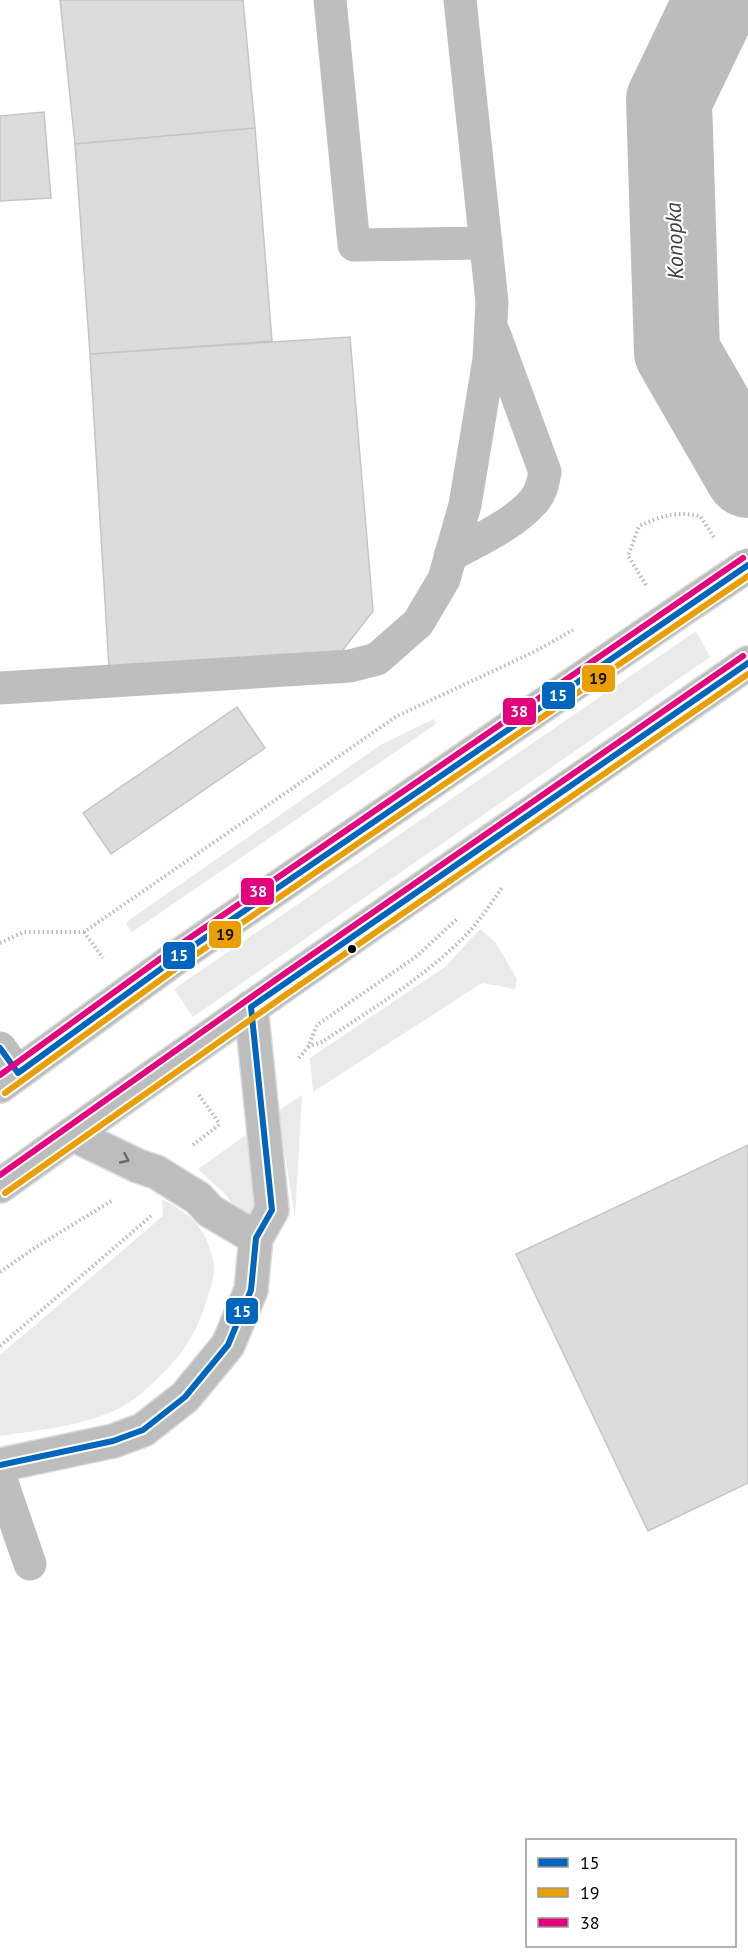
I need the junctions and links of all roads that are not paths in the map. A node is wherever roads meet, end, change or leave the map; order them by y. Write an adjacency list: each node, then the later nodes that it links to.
1 (330, 0): 3 (lane)
2 (460, 0): 3 (lane)
3 (486, 243): 4 (lane)
4 (491, 326): 5 (lane); 5 (lane)
5 (450, 556): 8 (lane)
6 (748, 566): 10 (main road, bridge)
7 (744, 666): 9 (main road)
8 (0, 688)
9 (251, 1007): 11 (main road); 13 (main road)
10 (6, 1069)
11 (72, 1134): 12 (main road); 13 (main road, one-way to 13)
12 (0, 1186)
13 (256, 1238): 14 (main road)
14 (0, 1465)
15 (0, 1477): 16 (lane)
16 (30, 1564)

